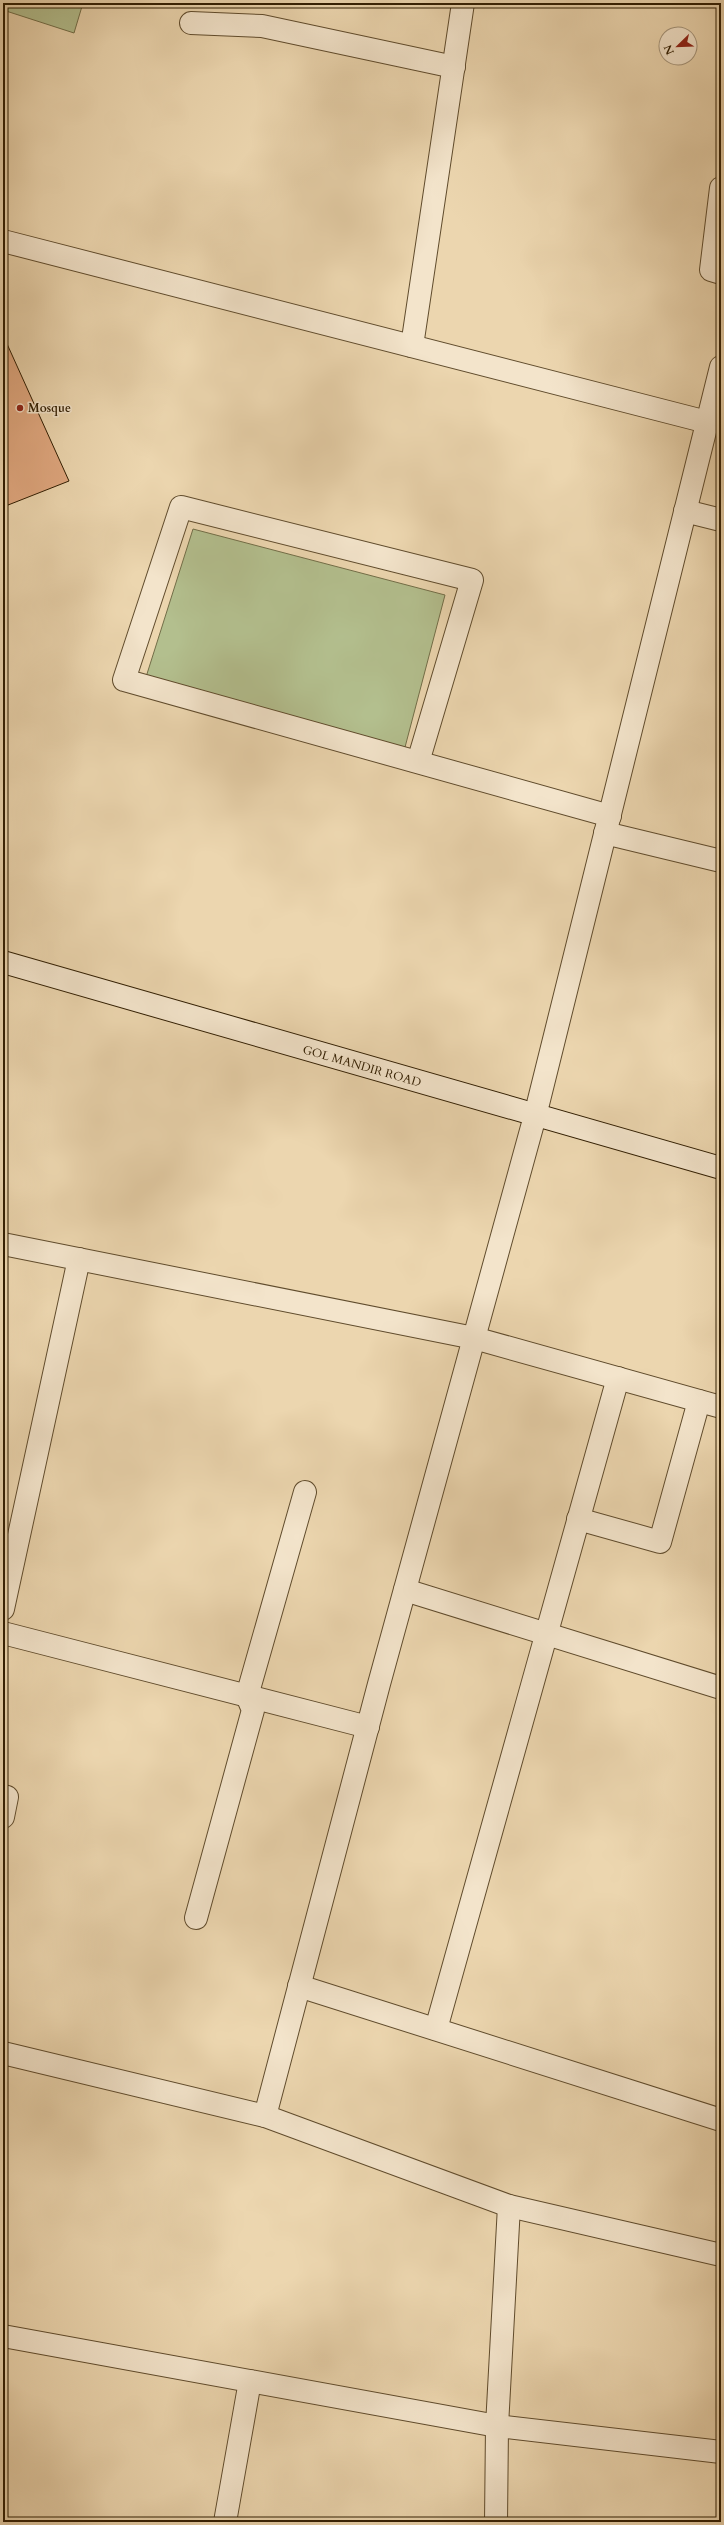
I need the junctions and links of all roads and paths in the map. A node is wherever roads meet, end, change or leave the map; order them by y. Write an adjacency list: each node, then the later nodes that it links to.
1 (463, 3): 3 (street)
2 (191, 23): 3 (street)
3 (454, 67): 7 (street)
4 (721, 188): 6 (street)
5 (3, 241): 7 (street)
6 (721, 273)
7 (412, 346): 9 (street)
8 (721, 367): 9 (street)
9 (707, 422): 10 (street)
10 (685, 511): 11 (street); 13 (street)
11 (721, 520)
12 (418, 762): 12 (street); 13 (street)
13 (607, 825): 14 (street); 16 (street)
14 (721, 861)
15 (3, 962): 16 (street, GOL MANDIR ROAD)
16 (535, 1116): 17 (street, GOL MANDIR ROAD); 20 (street)
17 (721, 1168)
18 (3, 1244): 19 (street)
19 (79, 1260): 20 (street); 27 (street)
20 (474, 1338): 21 (street); 26 (street)
21 (618, 1378): 22 (street); 25 (street)
22 (699, 1401): 23 (street); 25 (street)
23 (721, 1407)
24 (305, 1492): 31 (street)
25 (578, 1519): 29 (street)
26 (405, 1590): 29 (street); 32 (street)
27 (3, 1609)
28 (3, 1633): 31 (street)
29 (546, 1634): 30 (street); 37 (street)
30 (721, 1688)
31 (247, 1696): 32 (street); 35 (street)
32 (368, 1727): 36 (street)
33 (3, 1796): 34 (street)
34 (3, 1817)
35 (196, 1918)
36 (299, 1986): 37 (street); 39 (street)
37 (436, 2029): 40 (street)
38 (3, 2053): 39 (street)
39 (265, 2116): 41 (street)
40 (721, 2120)
41 (509, 2206): 42 (street); 45 (street)
42 (721, 2255)
43 (3, 2336): 44 (street)
44 (250, 2381): 45 (street); 47 (street)
45 (496, 2426): 46 (street); 48 (street)
46 (721, 2452)
47 (225, 2522)
48 (496, 2522)

